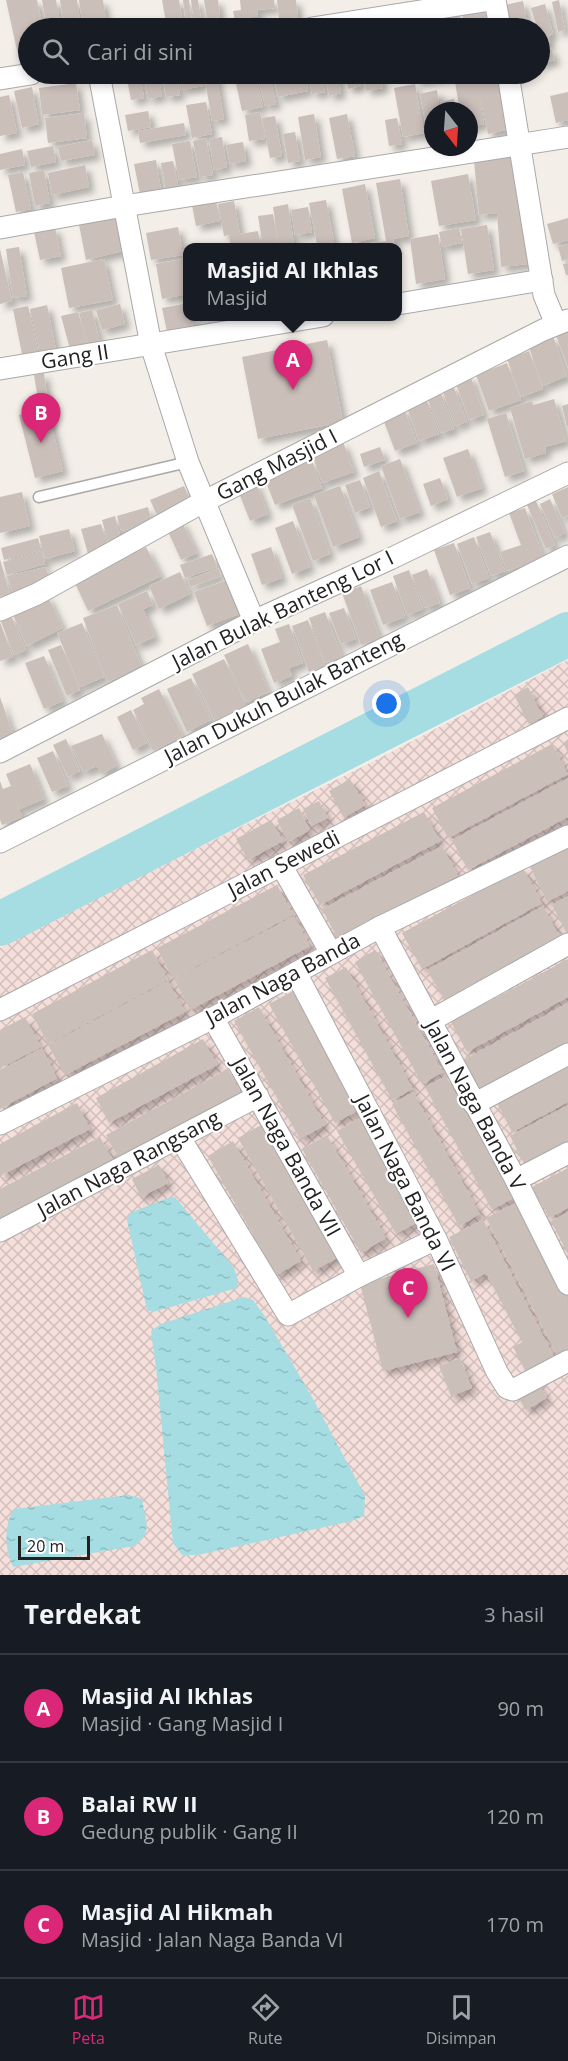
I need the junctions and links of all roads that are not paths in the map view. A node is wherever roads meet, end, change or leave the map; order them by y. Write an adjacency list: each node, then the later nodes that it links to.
1 (491, 0): 3 (street)
2 (495, 0): 4 (street)
3 (376, 18)
4 (498, 18)
5 (18, 76): 6 (street)
6 (0, 79)
7 (101, 84): 11 (street)
8 (510, 84): 10 (street)
9 (568, 137): 10 (street)
10 (520, 145): 11 (street); 13 (street)
11 (124, 206): 12 (street); 17 (street)
12 (0, 228)
13 (542, 280): 14 (street); 16 (street)
14 (402, 303)
15 (293, 321): 17 (street, Gang II)
16 (562, 322): 22 (street, Gang Masjid I)
17 (151, 345): 18 (street, Gang II); 19 (street)
18 (0, 369)
19 (188, 462): 21 (lane); 22 (street)
20 (568, 472): 25 (street, Jalan Bulak Banteng Lor I)
21 (39, 497)
22 (203, 502): 24 (street, Gang Masjid I); 25 (street)
23 (568, 556): 29 (street, Jalan Dukuh Bulak Banteng)
24 (0, 610)
25 (254, 621): 27 (street, Jalan Bulak Banteng Lor I)
26 (568, 718): 30 (street, Jalan Sewedi)
27 (0, 752)
28 (568, 836): 31 (street, Jalan Naga Banda)
29 (0, 842)
30 (281, 865): 33 (street); 35 (street, Jalan Sewedi)
31 (380, 927): 33 (street, Jalan Naga Banda); 37 (street, Jalan Naga Banda V)
32 (568, 944): 37 (street)
33 (331, 953): 34 (street, Jalan Naga Banda)
34 (296, 973): 36 (street, Jalan Naga Banda); 46 (street, Jalan Naga Banda VI)
35 (0, 1010)
36 (213, 1018): 39 (street, Jalan Naga Banda VII); 41 (street, Jalan Naga Banda)
37 (430, 1021): 40 (street, Jalan Naga Banda V)
38 (568, 1054): 40 (street)
39 (258, 1096): 42 (street, Jalan Naga Rangsang); 48 (street, Jalan Naga Banda VII)
40 (474, 1104): 44 (street, Jalan Naga Banda V)
41 (0, 1124)
42 (180, 1138): 45 (street, Jalan Naga Rangsang); 48 (street)
43 (568, 1153): 44 (street)
44 (516, 1180): 47 (street, Jalan Naga Banda V)
45 (0, 1231)
46 (436, 1239): 48 (street); 49 (street, Jalan Naga Banda VI)
47 (565, 1272)
48 (359, 1276)
49 (568, 1361)

